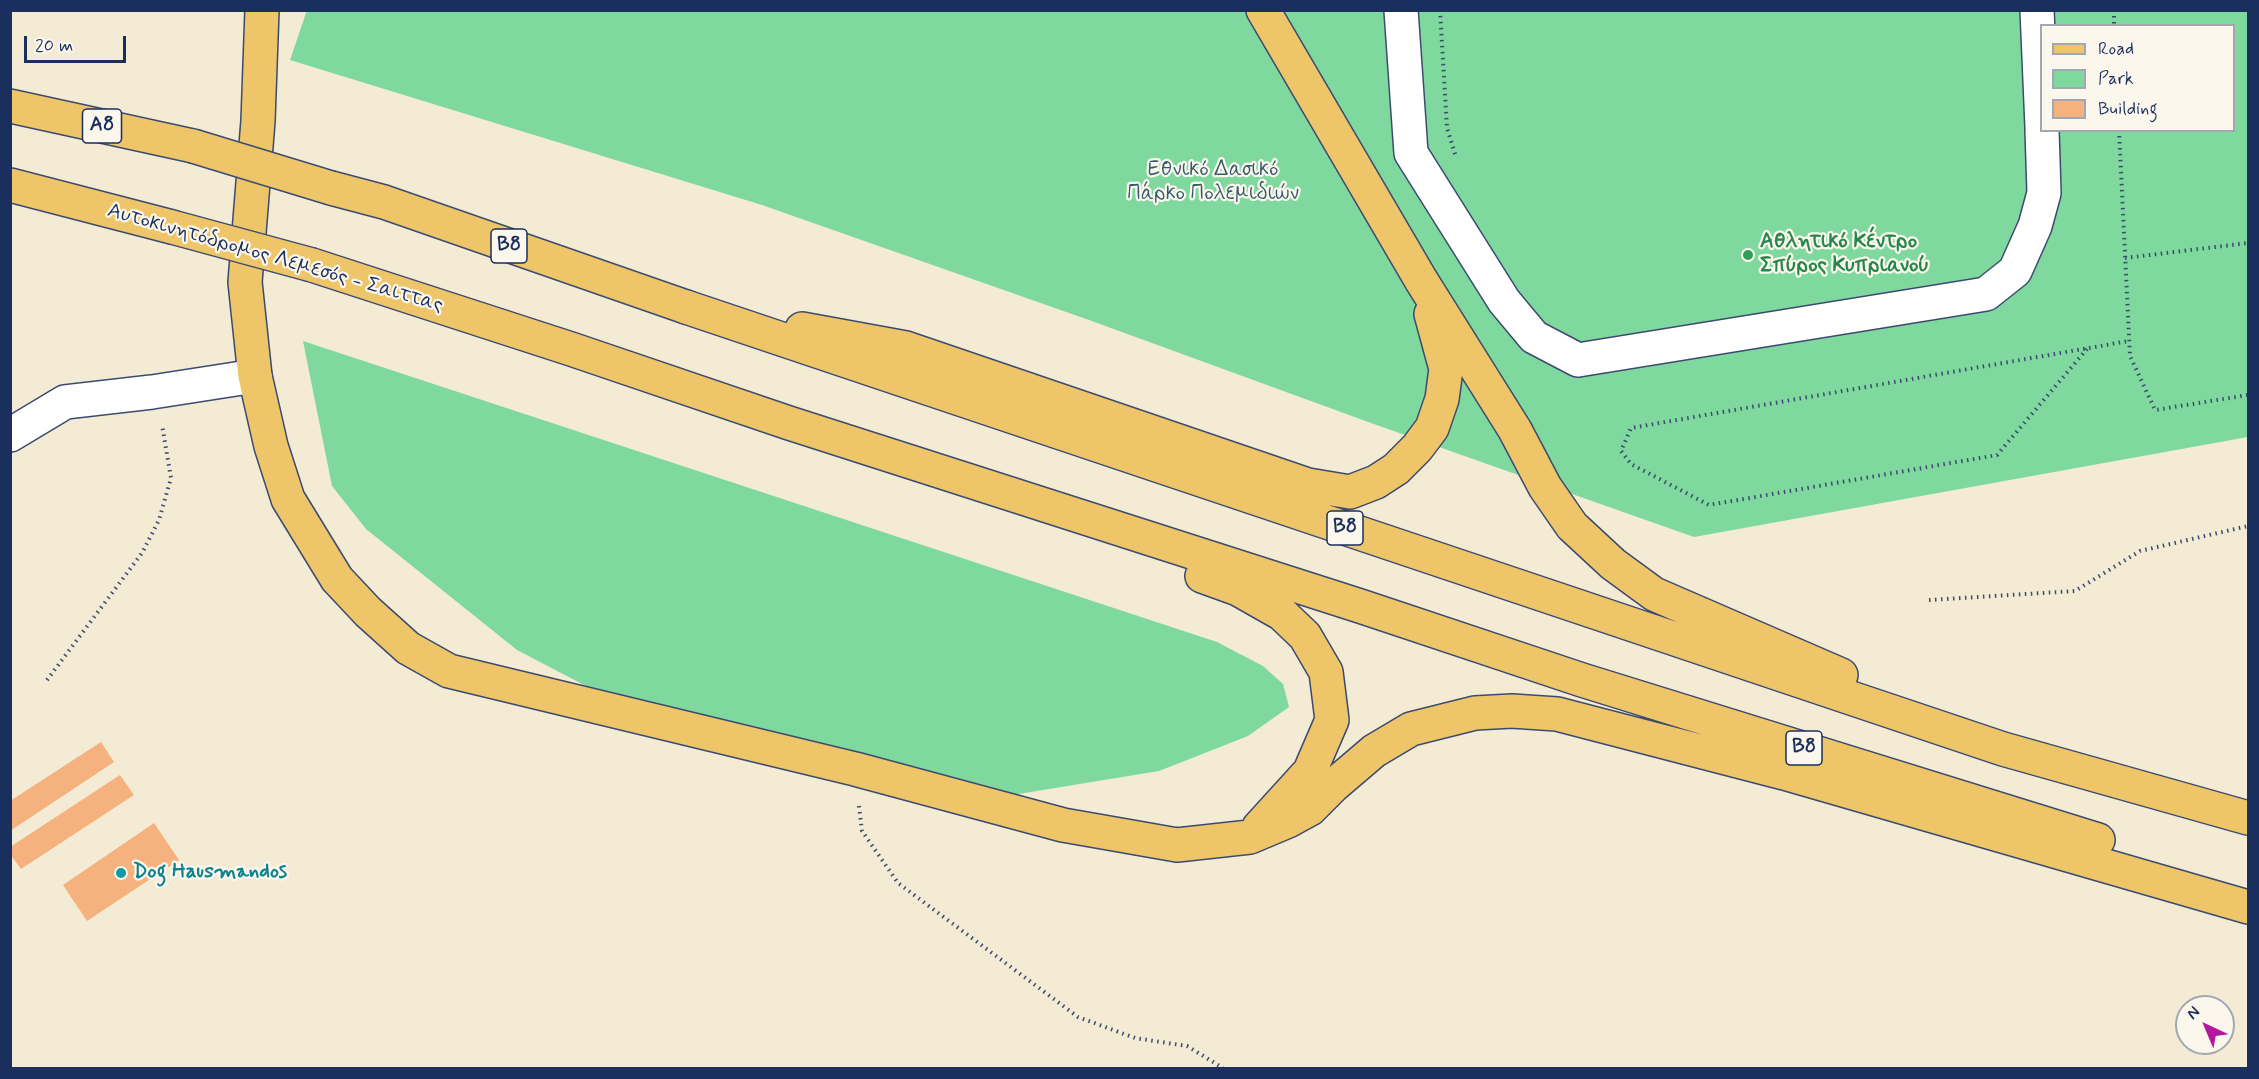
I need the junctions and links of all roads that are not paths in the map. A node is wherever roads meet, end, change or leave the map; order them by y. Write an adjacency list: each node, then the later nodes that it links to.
1 (262, 10): 12 (main road)
2 (1263, 10): 10 (main road)
3 (1401, 10): 7 (street)
4 (2037, 10): 5 (street)
5 (2040, 81)
6 (10, 106): 8 (main road, A8)
7 (2042, 132)
8 (193, 146): 11 (main road, B8, bridge)
9 (10, 185): 13 (main road, Αυτοκινητόδρομος Λεμεσός - Σαιττας / B8, bridge)
10 (1421, 280): 11 (main road); 15 (main road)
11 (687, 308): 15 (main road, B8)
12 (255, 376): 14 (street); 17 (main road)
13 (789, 423): 17 (main road); 18 (main road, B8)
14 (10, 435)
15 (2003, 749): 16 (main road, B8)
16 (2248, 819)
17 (1250, 837): 19 (main road)
18 (2248, 887)
19 (2248, 906)

